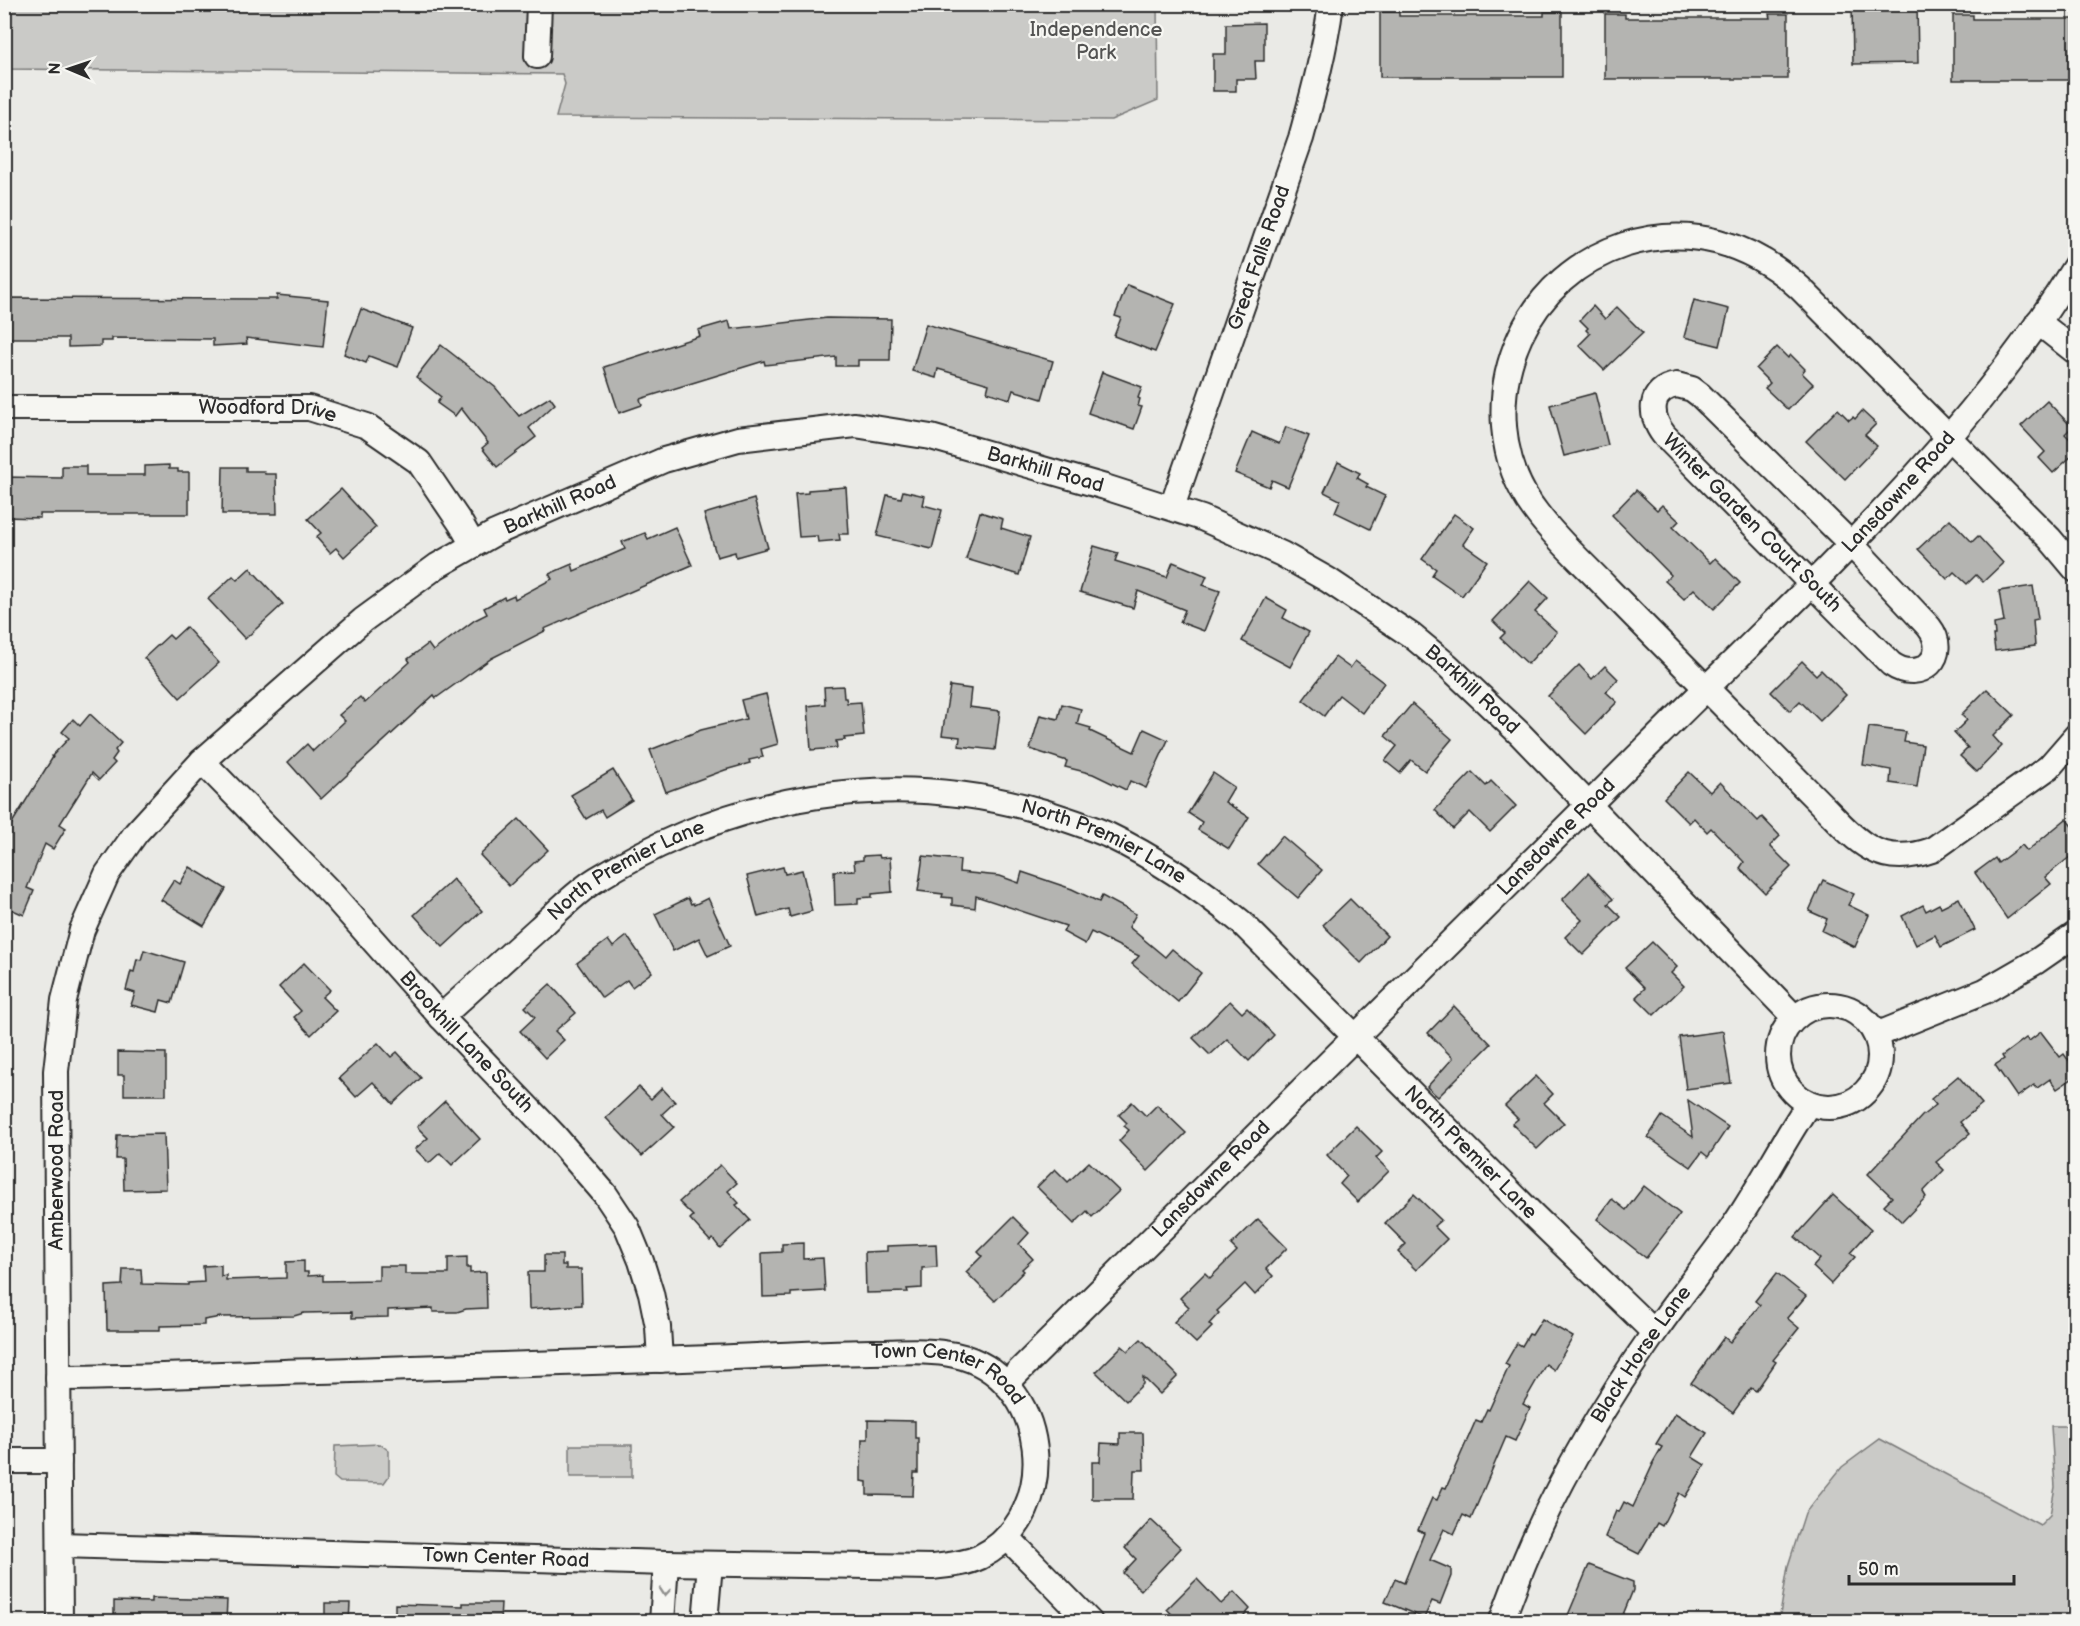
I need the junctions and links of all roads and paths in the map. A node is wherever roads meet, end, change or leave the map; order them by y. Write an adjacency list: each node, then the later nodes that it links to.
1 (539, 4): 3 (street)
2 (1331, 4): 9 (street, Great Falls Road)
3 (537, 56)
4 (2076, 265): 5 (street, Lansdowne Road)
5 (2038, 322): 6 (street); 8 (street, Lansdowne Road)
6 (2076, 352)
7 (4, 408): 10 (street, Woodford Drive)
8 (1949, 438): 11 (street, Lansdowne Road); 12 (street); 14 (street)
9 (1172, 507): 10 (street, Barkhill Road); 17 (street, Barkhill Road)
10 (473, 545): 16 (street, Barkhill Road)
11 (1852, 545): 13 (street, Lansdowne Road); 13 (street, Winter Garden Court South); 13 (street, Winter Garden Court South)
12 (2076, 570)
13 (1812, 585): 14 (street, Lansdowne Road)
14 (1706, 688): 15 (street); 17 (street, Lansdowne Road)
15 (2076, 736)
16 (202, 761): 19 (street, Brookhill Lane South); 26 (street, Amberwood Road)
17 (1589, 805): 20 (street, Barkhill Road); 22 (street, Lansdowne Road)
18 (2076, 934): 21 (street)
19 (441, 1017): 22 (street, North Premier Lane); 25 (street, Brookhill Lane South)
20 (1795, 1018): 21 (street); 23 (street)
21 (1876, 1035): 23 (street)
22 (1355, 1036): 24 (street, North Premier Lane); 27 (street, Lansdowne Road)
23 (1809, 1103): 24 (street, Black Horse Lane)
24 (1654, 1332): 38 (street, Black Horse Lane)
25 (660, 1360): 26 (street, Town Center Road); 27 (street, Town Center Road)
26 (58, 1378): 29 (street, Amberwood Road)
27 (1006, 1384): 30 (street, Town Center Road)
28 (4, 1461): 29 (street)
29 (58, 1461): 31 (street, Amberwood Road)
30 (1007, 1537): 33 (street, Town Center Road); 37 (street)
31 (60, 1545): 32 (street, Town Center Road); 34 (street, Amberwood Road)
32 (666, 1563): 33 (street, Town Center Road); 35 (street, one-way to 35)
33 (710, 1564): 36 (street)
34 (60, 1622)
35 (662, 1622)
36 (705, 1622)
37 (1090, 1622)
38 (1502, 1622)

